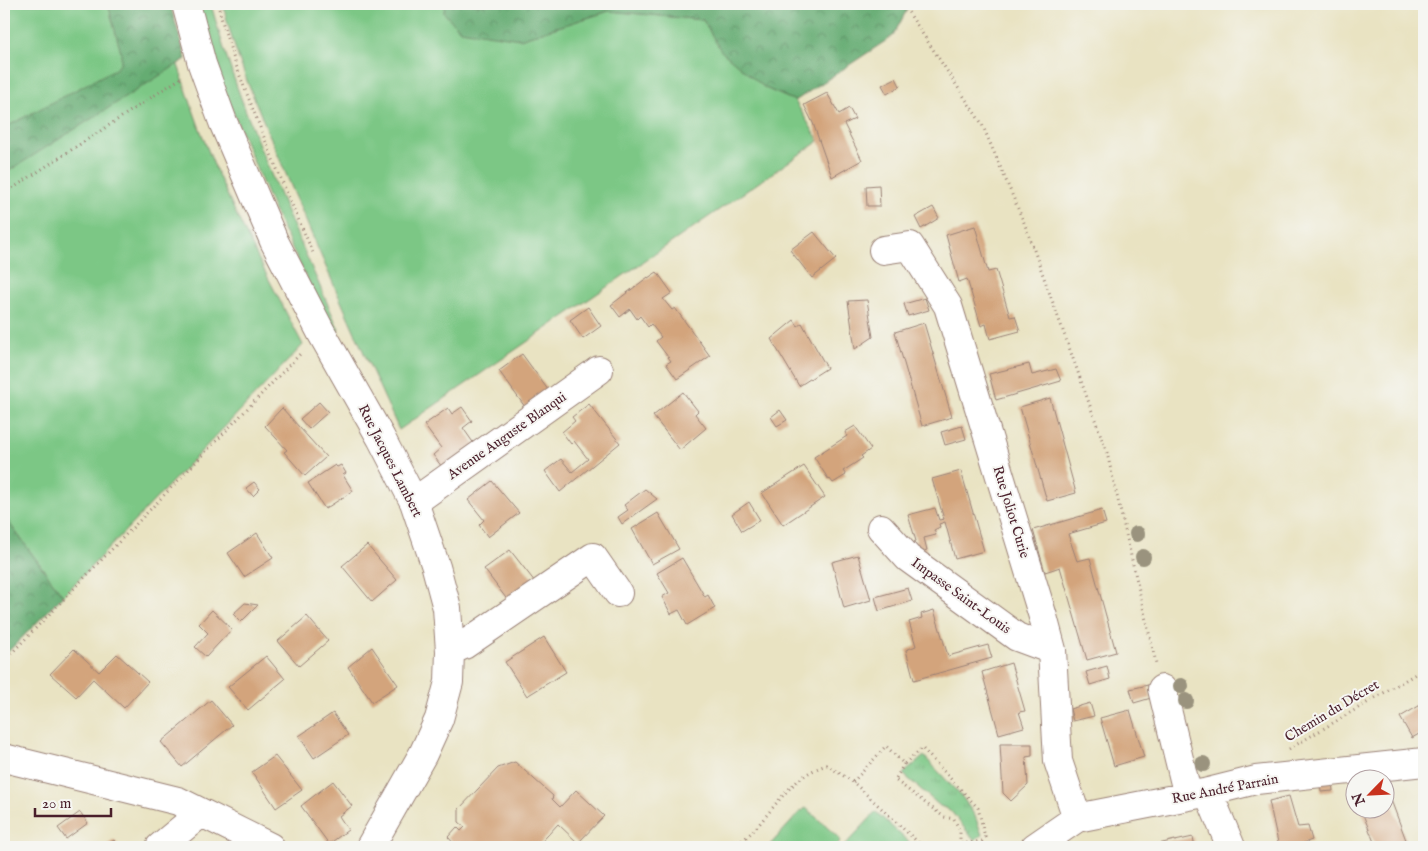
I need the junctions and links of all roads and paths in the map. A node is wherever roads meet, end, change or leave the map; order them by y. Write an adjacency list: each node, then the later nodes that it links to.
1 (186, 4): 4 (street, Rue Jacques Lambert)
2 (218, 4): 7 (path)
3 (903, 4): 17 (path)
4 (202, 64): 5 (path); 8 (street, Rue Jacques Lambert)
5 (4, 194)
6 (883, 250): 13 (street, Rue Joliot Curie)
7 (318, 264)
8 (321, 332): 10 (street, Rue Jacques Lambert); 15 (path)
9 (599, 370): 10 (street, Avenue Auguste Blanqui)
10 (414, 502): 14 (street, Rue Jacques Lambert)
11 (881, 528): 13 (street, Impasse Saint-Louis)
12 (618, 592): 14 (street)
13 (1052, 650): 25 (street, Rue Joliot Curie)
14 (450, 651): 29 (street, Rue Jacques Lambert)
15 (4, 662)
16 (1424, 669): 18 (path, Chemin du Décret)
17 (1162, 689): 23 (street)
18 (1287, 752)
19 (4, 758): 24 (street)
20 (1424, 762): 23 (street, Rue André Parrain)
21 (904, 764): 22 (path); 26 (path); 26 (path)
22 (853, 782): 30 (path); 31 (path)
23 (1198, 794): 25 (street, Rue André Parrain); 33 (street)
24 (201, 813): 27 (street); 28 (street)
25 (1077, 818): 32 (street, Rue André Parrain)
26 (959, 846)
27 (160, 847)
28 (270, 847)
29 (370, 847)
30 (734, 847)
31 (923, 847)
32 (1036, 847)
33 (1231, 847)

